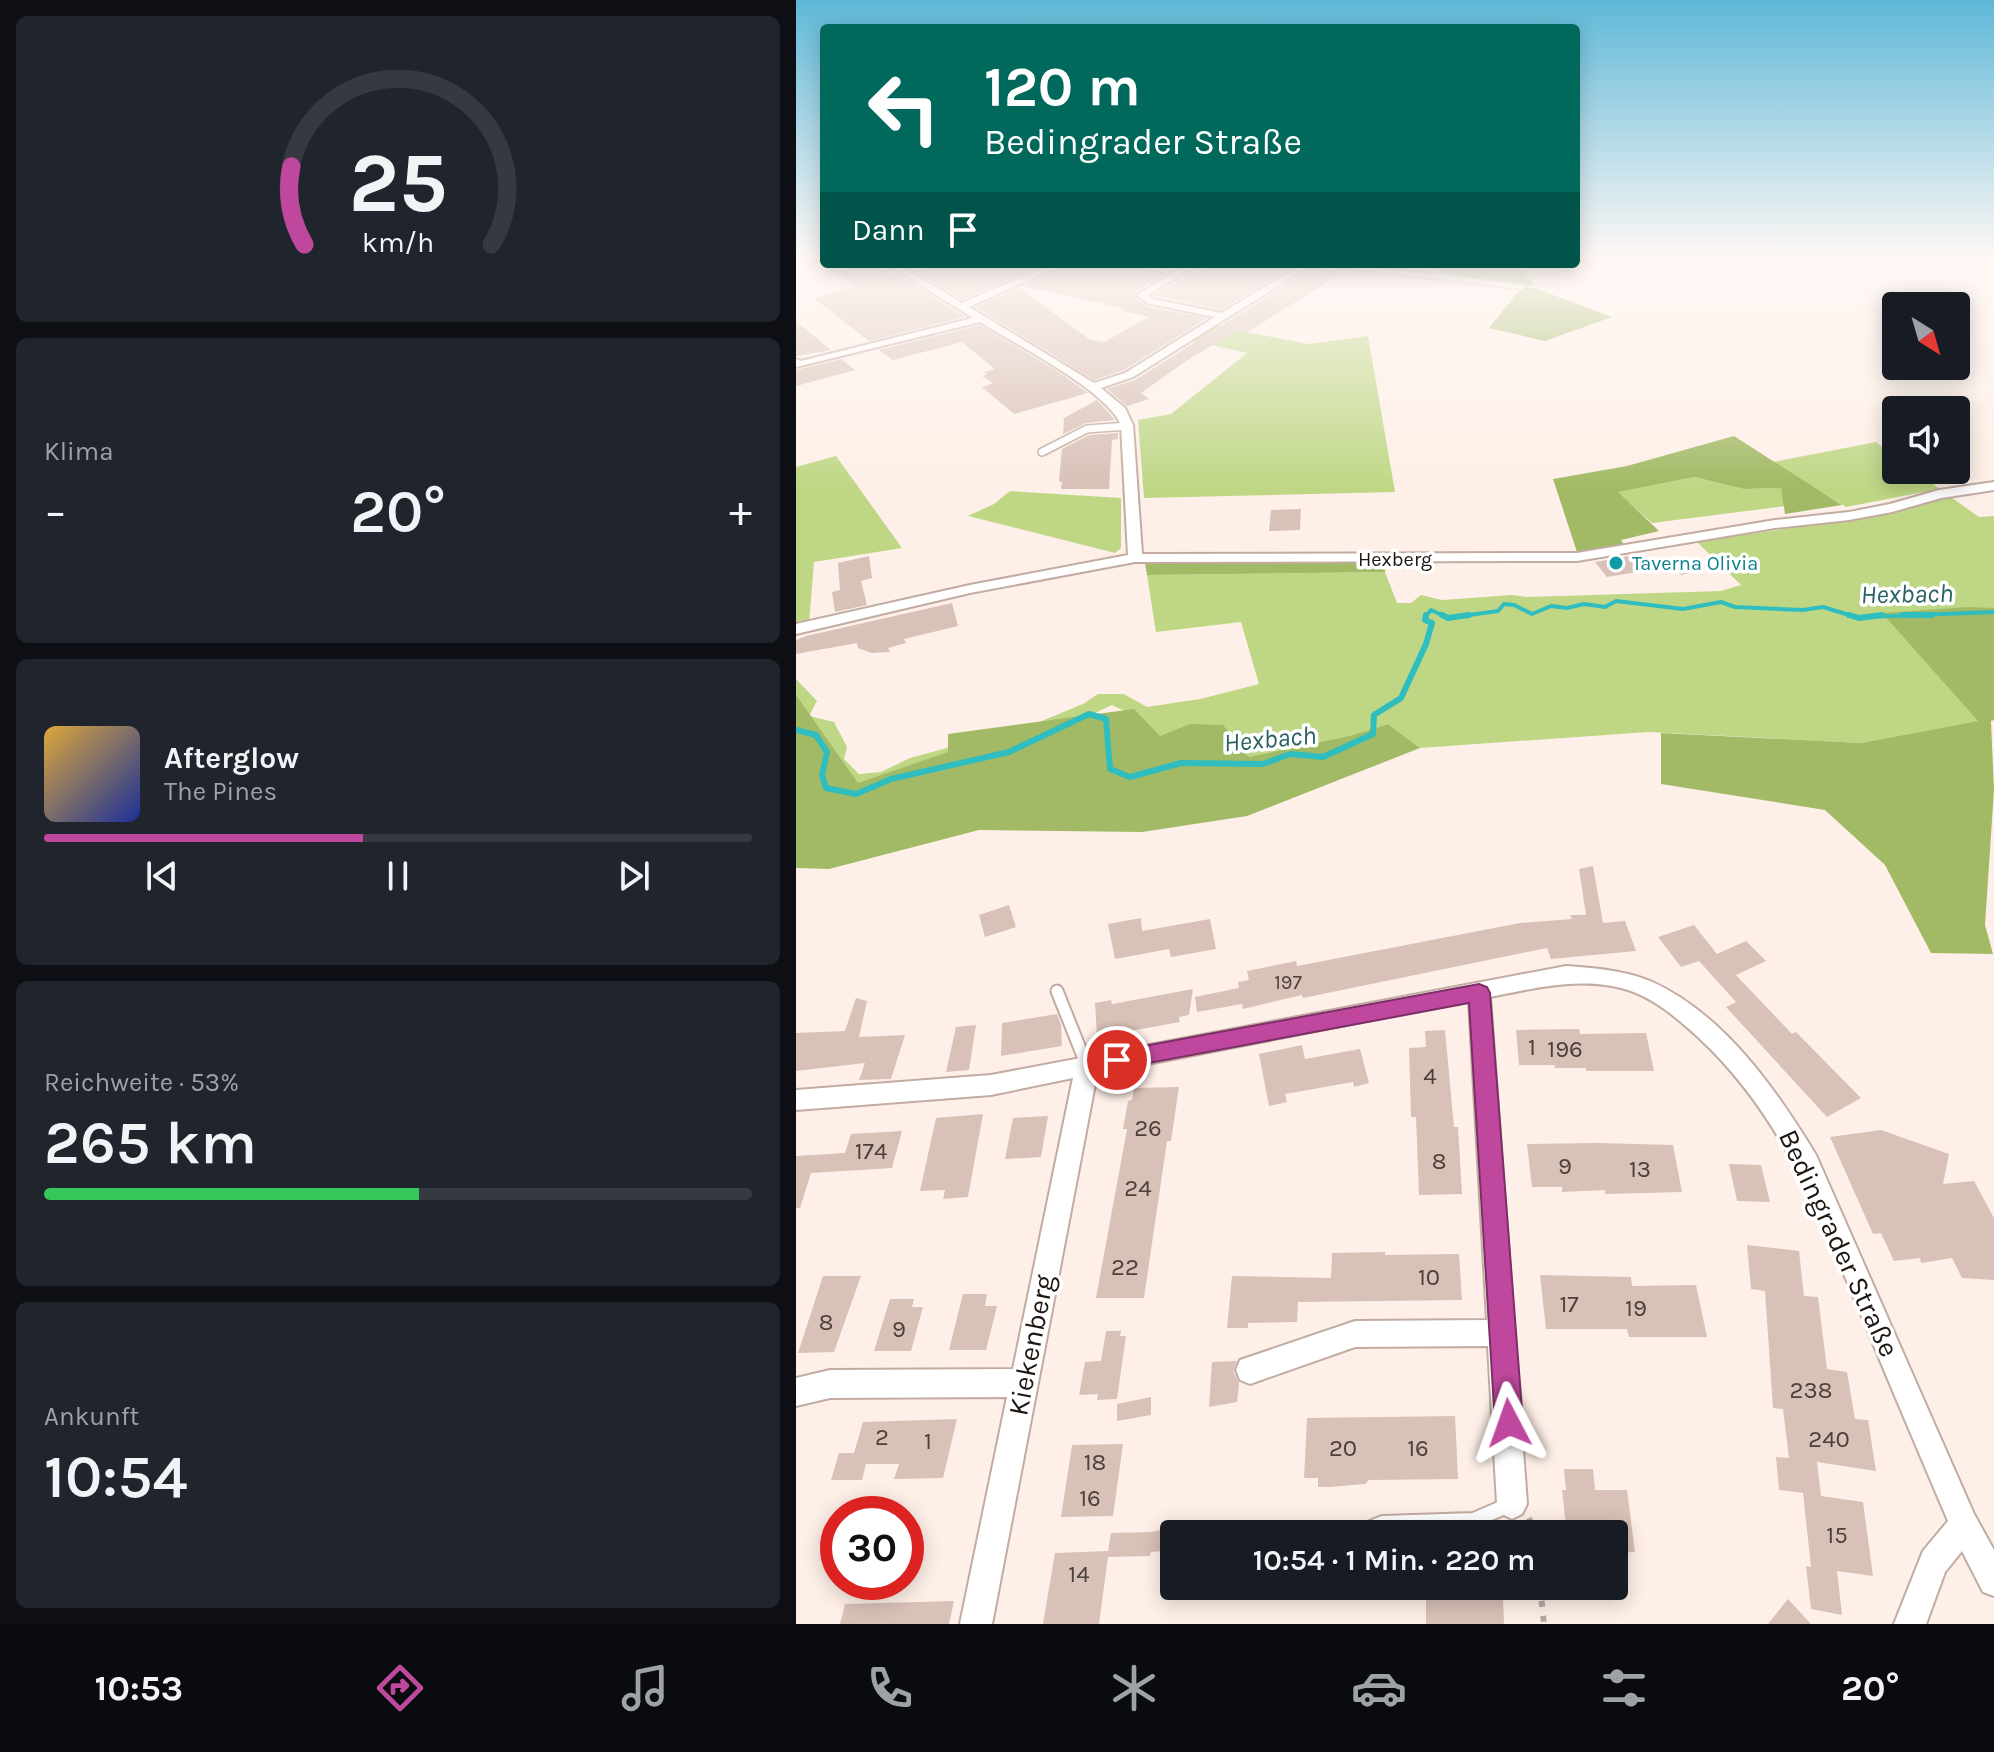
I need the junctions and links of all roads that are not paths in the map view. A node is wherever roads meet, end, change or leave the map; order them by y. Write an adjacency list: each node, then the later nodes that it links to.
1 (920, 334): 4 (street)
2 (1009, 334): 5 (street)
3 (1195, 334): 5 (street)
4 (798, 364)
5 (1093, 387): 6 (street)
6 (1127, 426): 7 (lane); 9 (street)
7 (1042, 452)
8 (1994, 486): 9 (street, Hexberg)
9 (1135, 558): 10 (street, Hexberg)
10 (796, 629)
11 (1057, 991): 13 (lane)
12 (1479, 993): 13 (street, Bedingrader Straße); 15 (street); 21 (street, Bedingrader Straße)
13 (1087, 1066): 14 (street, Bedingrader Straße); 17 (street, Kiekenberg)
14 (796, 1100)
15 (1503, 1333): 16 (street); 19 (street)
16 (1250, 1370)
17 (1023, 1383): 18 (street); 23 (street, Kiekenberg)
18 (796, 1392)
19 (1512, 1504): 20 (lane)
20 (1474, 1520)
21 (1964, 1524): 22 (street, Bedingrader Straße); 24 (street)
22 (1994, 1581)
23 (976, 1624)
24 (1910, 1624)

